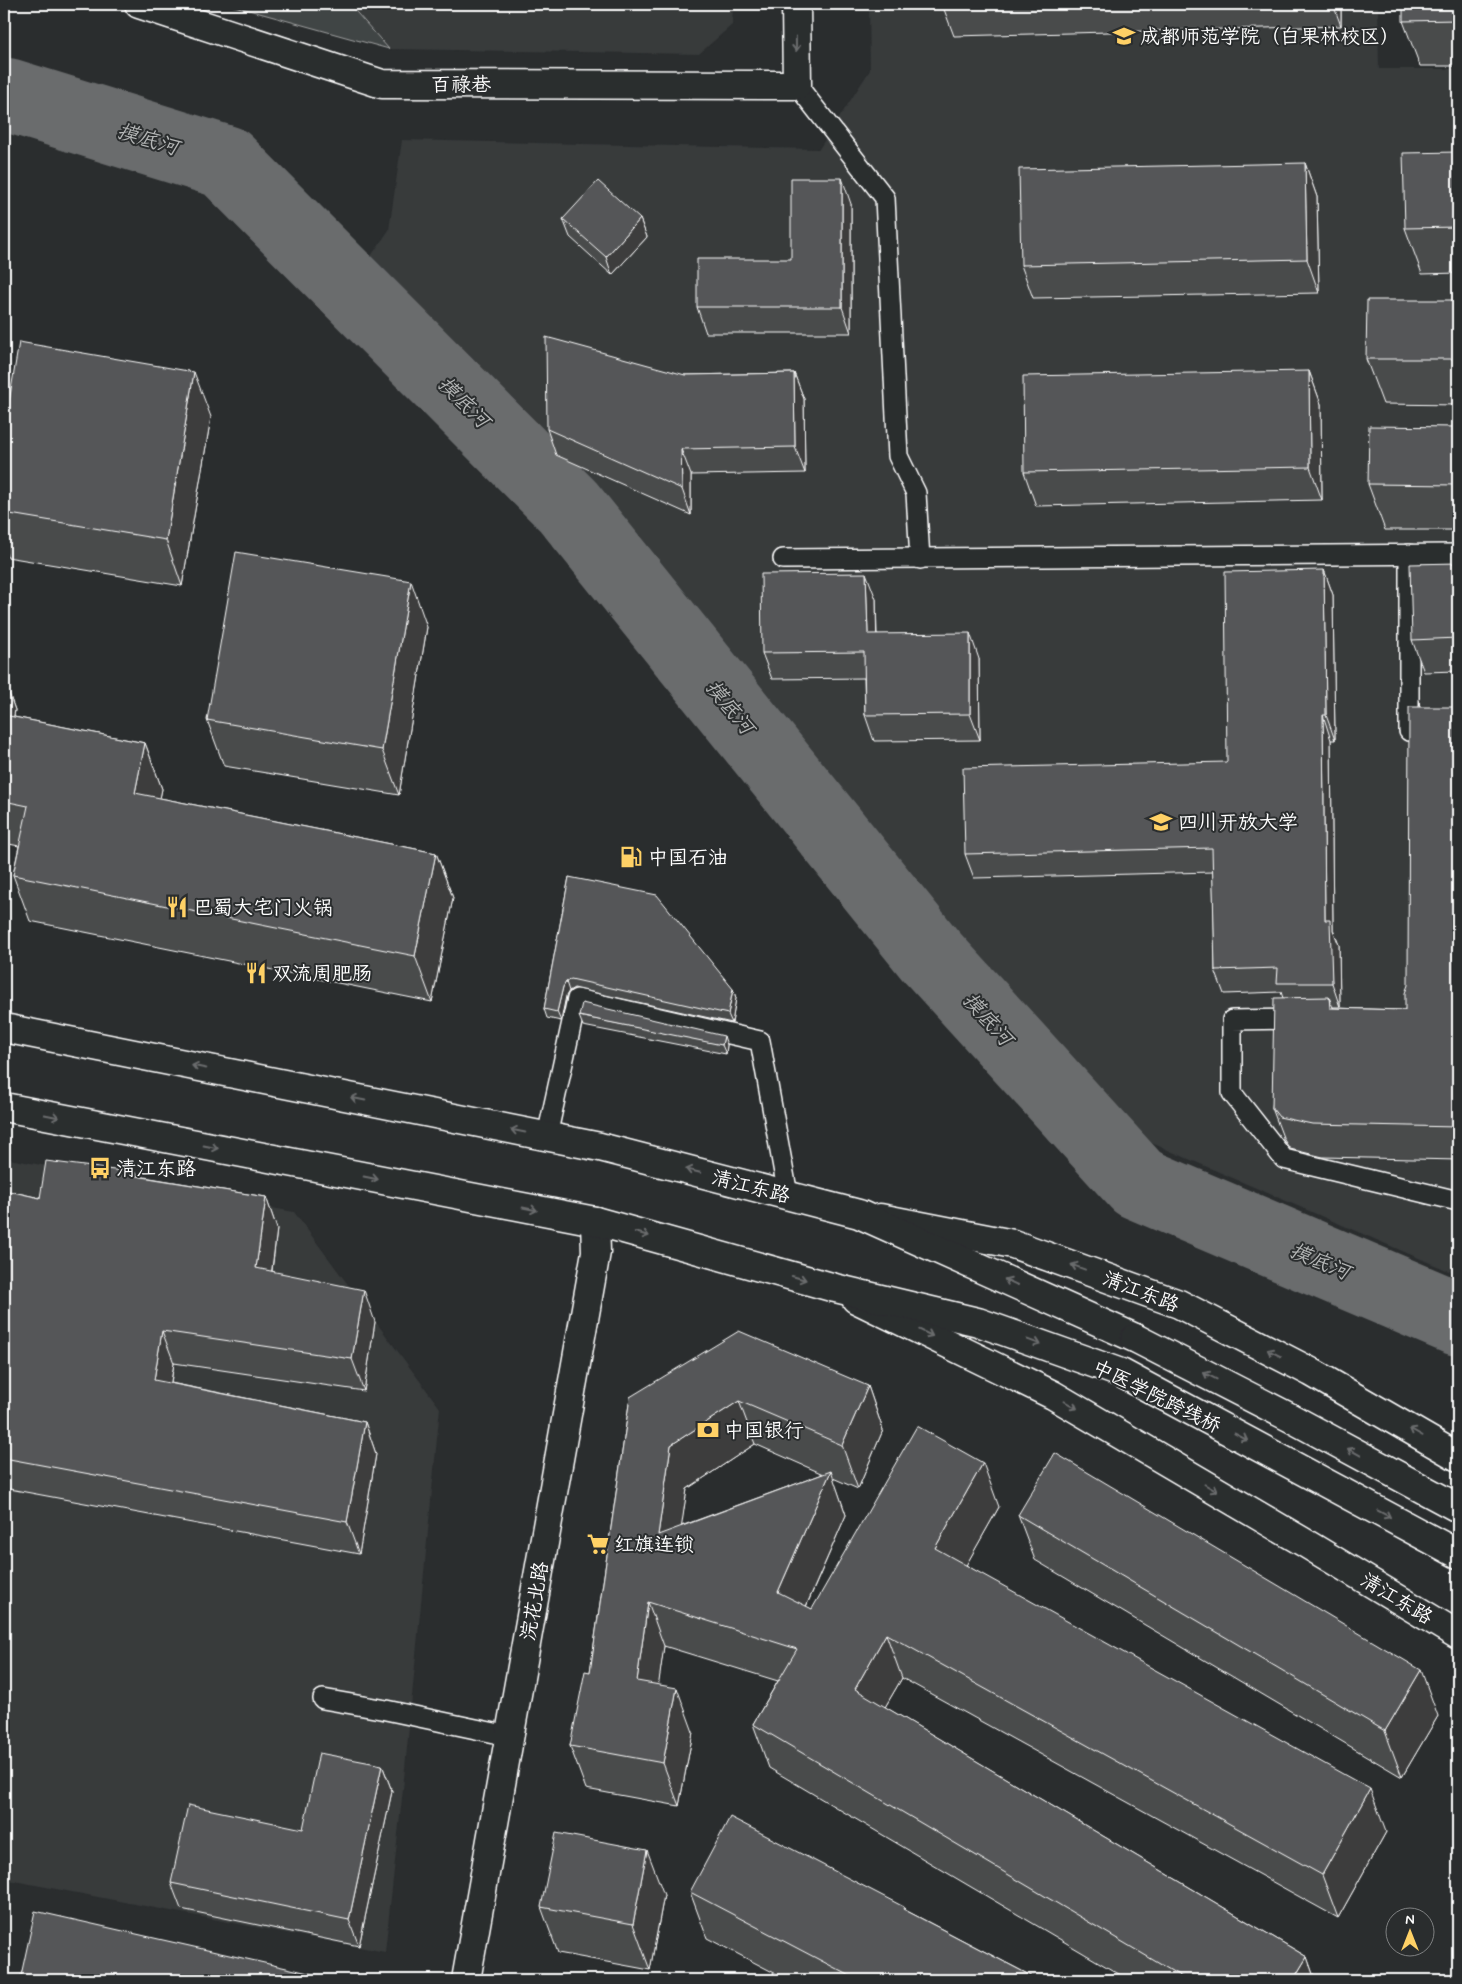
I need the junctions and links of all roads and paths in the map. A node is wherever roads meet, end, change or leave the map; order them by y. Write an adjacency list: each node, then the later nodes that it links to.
1 (139, 4): 3 (main road, 百禄巷)
2 (796, 4): 3 (main road, one-way to 3)
3 (797, 85): 7 (lane)
4 (1409, 554): 5 (lane); 7 (lane); 8 (lane)
5 (1458, 554)
6 (783, 559): 7 (lane)
7 (920, 559)
8 (1409, 751)
9 (1320, 1018): 14 (lane)
10 (4, 1028): 12 (main road, 清江东路, one-way to 10)
11 (4, 1107): 16 (main road, one-way to 16)
12 (547, 1136): 13 (main road, 清江东路, one-way to 12); 13 (lane)
13 (788, 1196): 15 (main road, 清江东路)
14 (1458, 1201)
15 (859, 1214): 18 (main road, 清江东路, one-way to 15); 19 (main road, 中医学院跨线桥, one-way to 15, bridge)
16 (595, 1221): 17 (main road, one-way to 17); 23 (main road, 浣花北路)
17 (835, 1288): 20 (main road, 中医学院跨线桥, one-way to 20); 21 (main road, 清江东路, one-way to 21)
18 (1458, 1457)
19 (1458, 1508)
20 (1458, 1554)
21 (1458, 1636)
22 (323, 1699): 23 (lane)
23 (510, 1736): 24 (main road, 浣花北路)
24 (466, 1980)

